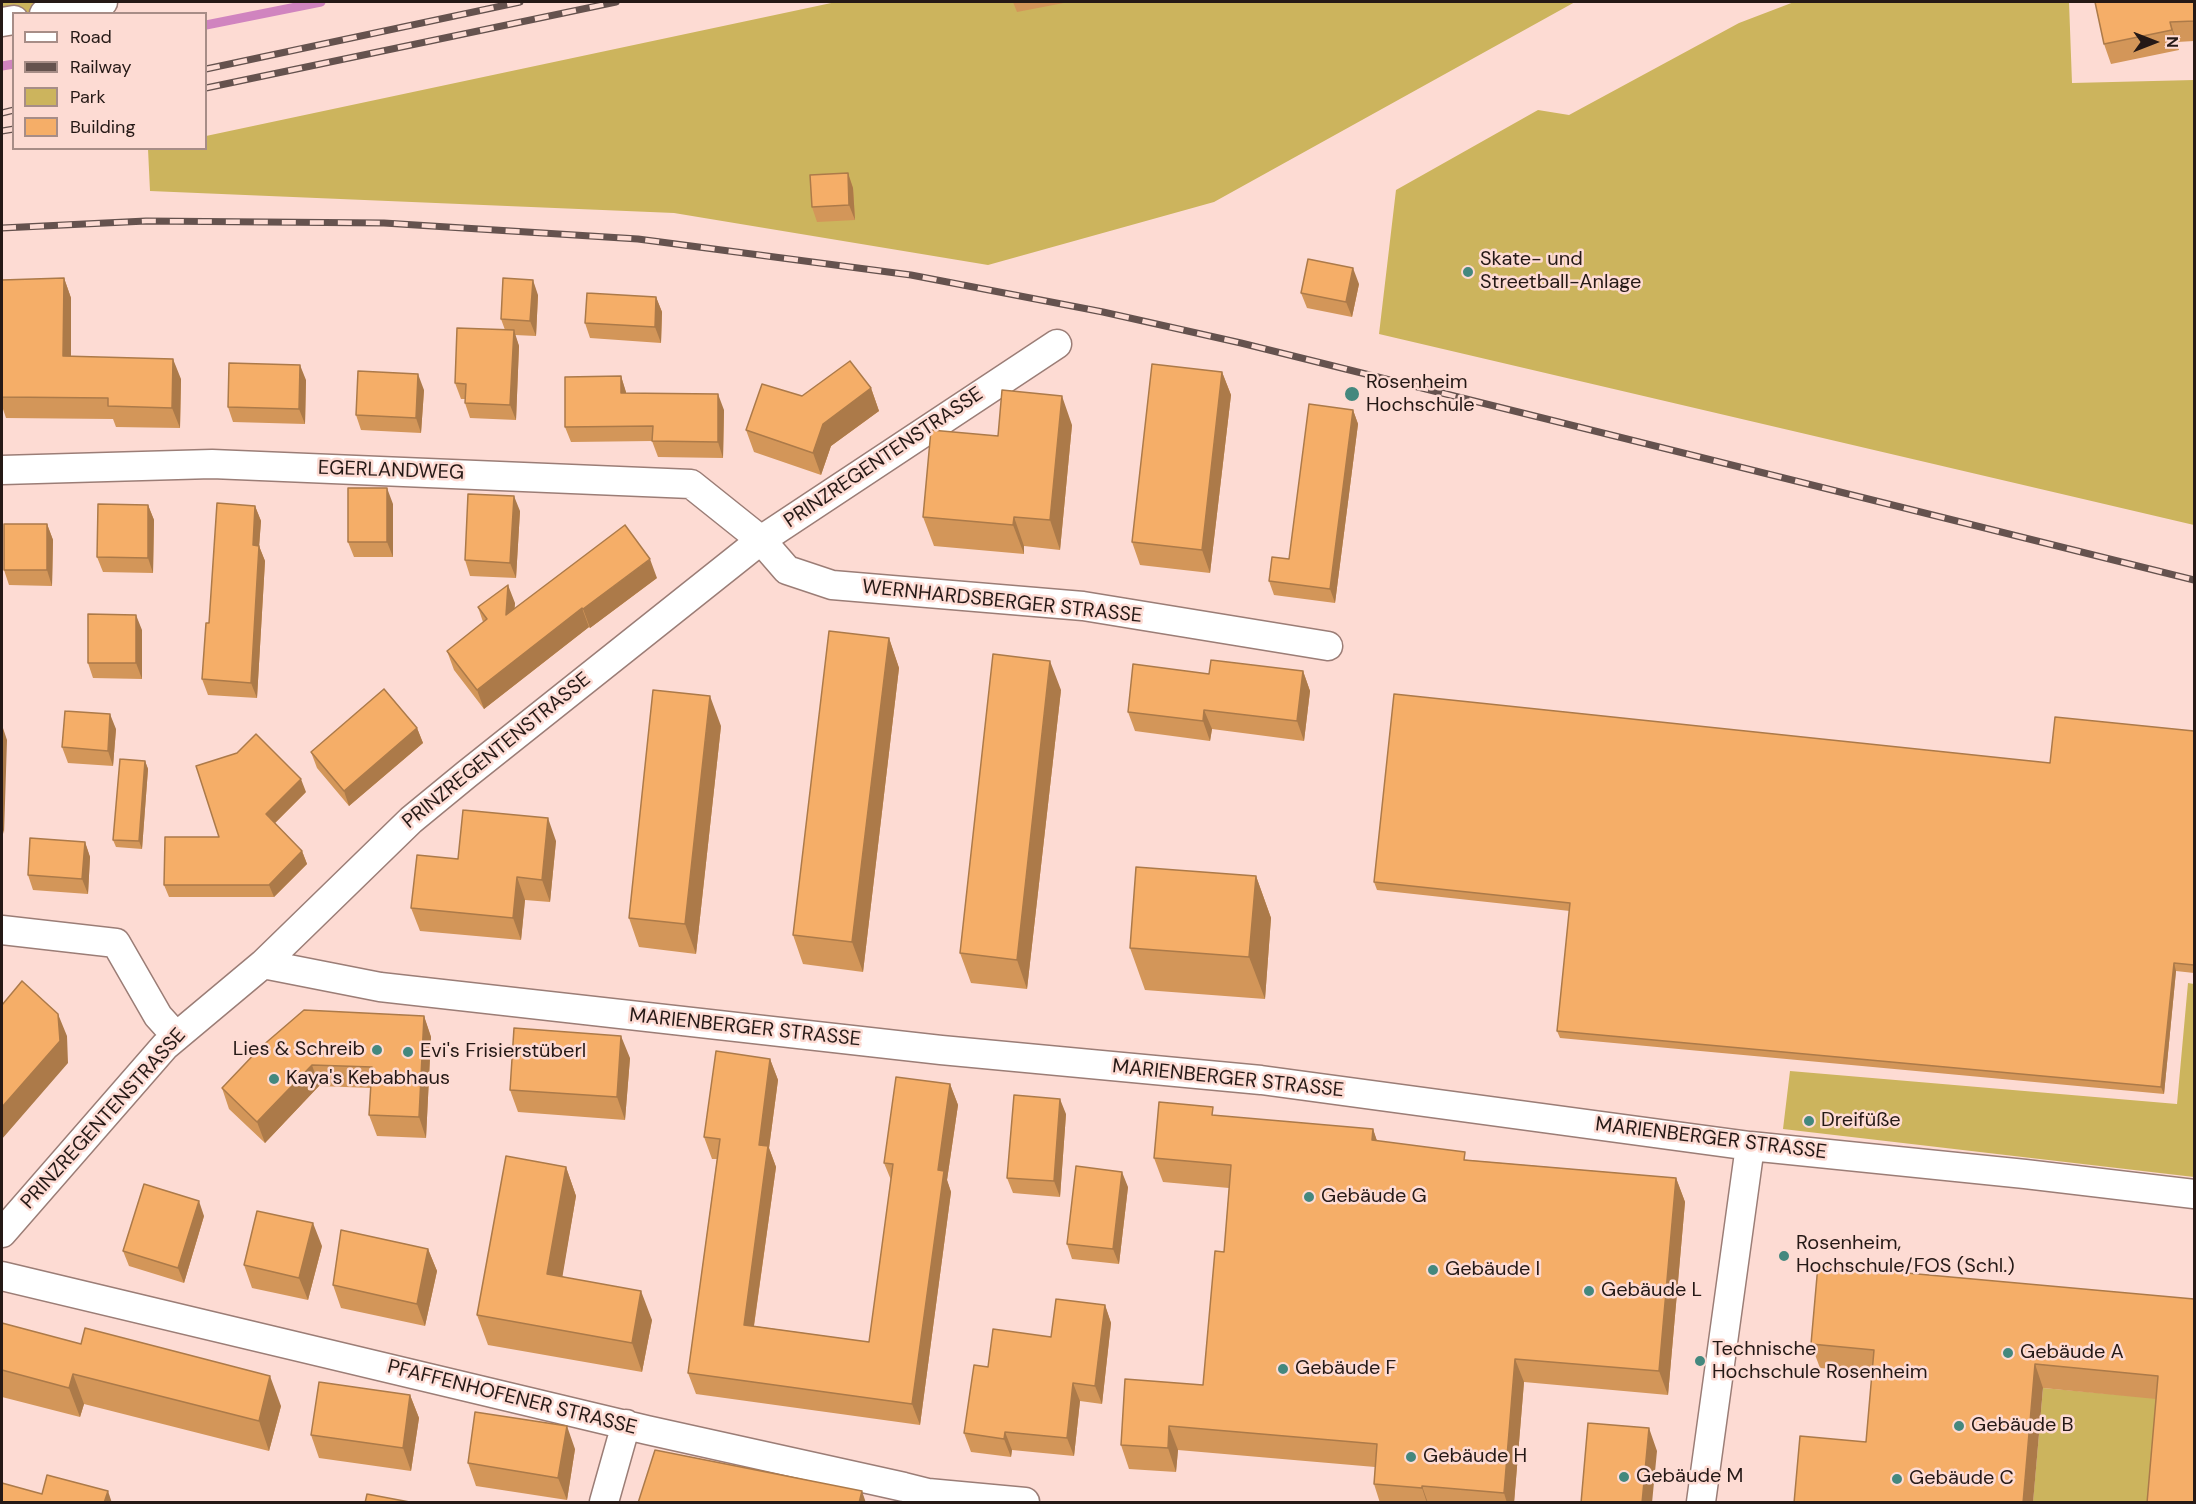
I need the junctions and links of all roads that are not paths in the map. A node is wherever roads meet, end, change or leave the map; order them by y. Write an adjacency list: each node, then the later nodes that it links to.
1 (103, 2): 2 (street)
2 (54, 12)
3 (1057, 344): 5 (street, PRINZREGENTENSTRASSE)
4 (2, 470): 5 (street, EGERLANDWEG)
5 (761, 540): 6 (street, WERNHARDSBERGER STRASSE); 8 (street, PRINZREGENTENSTRASSE)
6 (1328, 646)
7 (2, 930): 9 (street)
8 (263, 964): 9 (street, PRINZREGENTENSTRASSE); 10 (street, MARIENBERGER STRASSE)
9 (176, 1036): 12 (street, PRINZREGENTENSTRASSE)
10 (1750, 1146): 11 (street, MARIENBERGER STRASSE); 18 (street)
11 (2194, 1194)
12 (2, 1233)
13 (2, 1276): 14 (street, PFAFFENHOFENER STRASSE)
14 (626, 1425): 15 (street, PFAFFENHOFENER STRASSE); 16 (street)
15 (902, 1495): 17 (street, PFAFFENHOFENER STRASSE)
16 (604, 1503)
17 (1025, 1503)
18 (1701, 1503)

